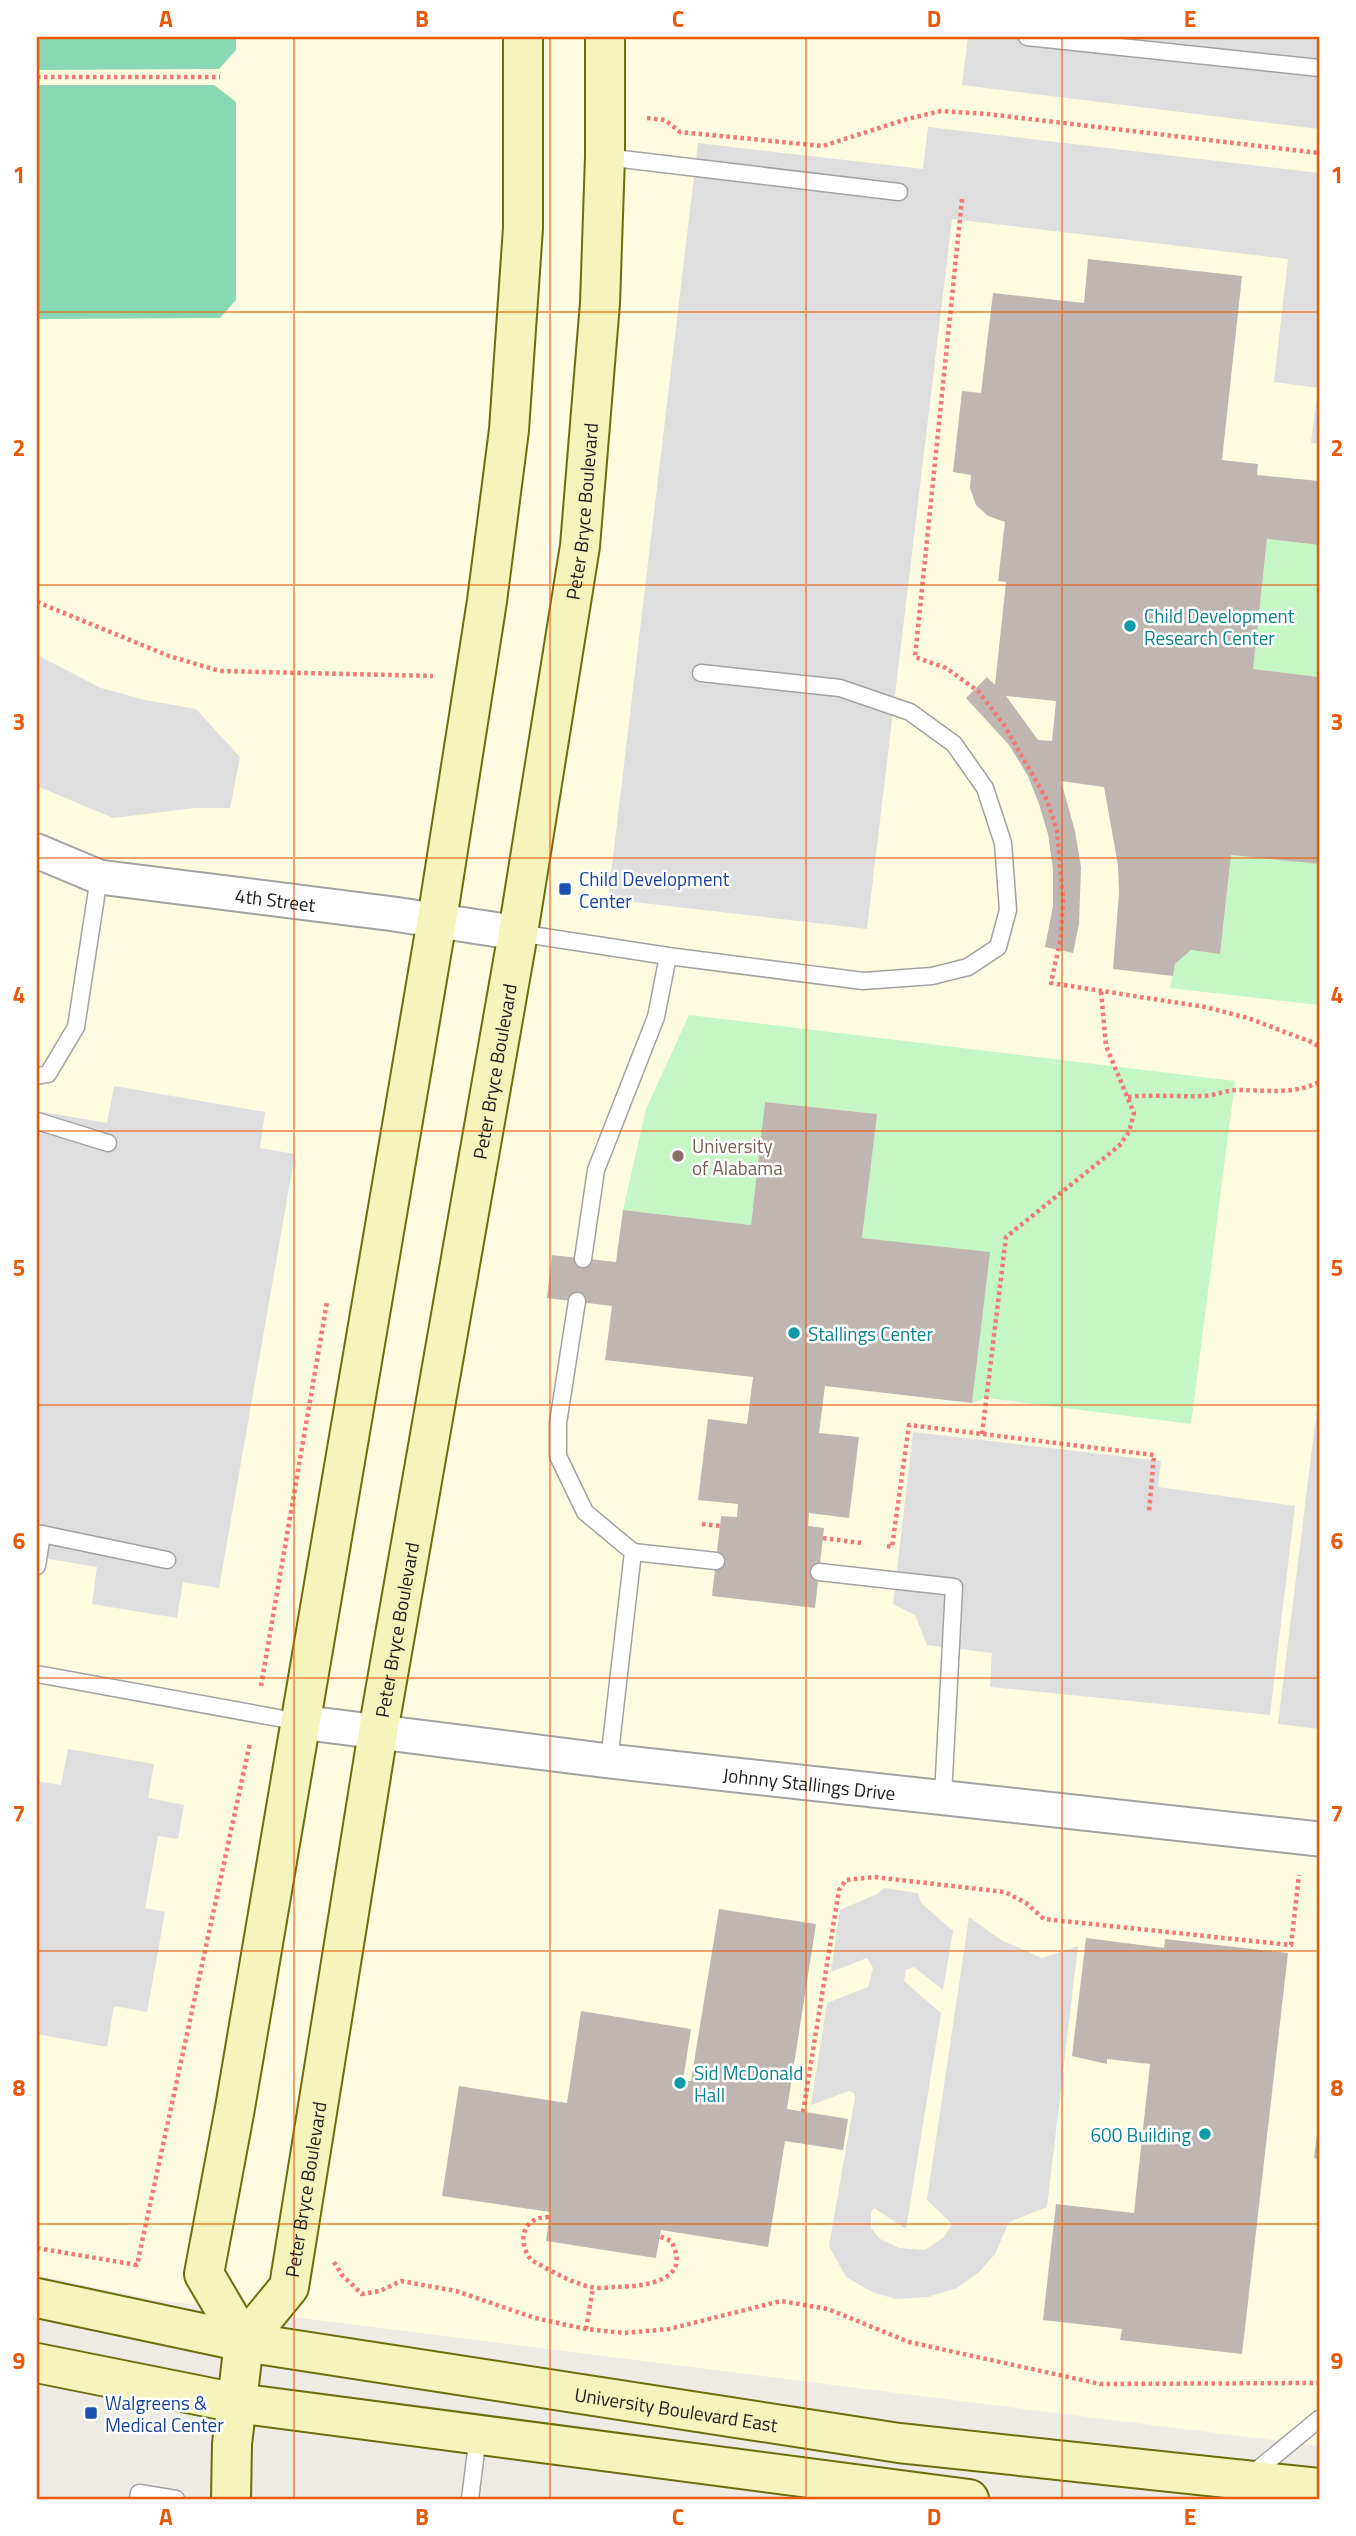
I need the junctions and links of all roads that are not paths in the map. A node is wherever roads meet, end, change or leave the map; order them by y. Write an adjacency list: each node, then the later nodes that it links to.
1 (523, 37): 10 (street)
2 (605, 37): 5 (street, Peter Bryce Boulevard)
3 (1027, 37): 4 (lane)
4 (1319, 68)
5 (605, 158): 6 (lane); 11 (street, Peter Bryce Boulevard)
6 (899, 192)
7 (701, 673): 12 (lane)
8 (37, 851): 9 (street, 4th Street)
9 (99, 877): 10 (street, 4th Street); 13 (lane)
10 (437, 920): 11 (street, 4th Street); 25 (street)
11 (518, 933): 12 (lane); 26 (street, Peter Bryce Boulevard)
12 (668, 956): 16 (lane)
13 (37, 1076)
14 (37, 1121): 15 (lane)
15 (108, 1143)
16 (583, 1259)
17 (577, 1301): 19 (lane)
18 (40, 1534): 20 (lane); 22 (lane)
19 (633, 1552): 21 (lane); 27 (lane)
20 (167, 1560)
21 (716, 1561)
22 (37, 1566)
23 (819, 1572): 28 (lane)
24 (37, 1674): 25 (lane)
25 (300, 1723): 26 (street, Johnny Stallings Drive); 31 (street)
26 (379, 1732): 27 (street, Johnny Stallings Drive); 31 (street, Peter Bryce Boulevard)
27 (609, 1761): 28 (street, Johnny Stallings Drive)
28 (943, 1796): 29 (street, Johnny Stallings Drive)
29 (1317, 1839)
30 (37, 2298): 31 (street, University Boulevard East)
31 (244, 2343): 33 (street); 36 (street, University Boulevard East)
32 (37, 2363): 33 (street)
33 (237, 2403): 35 (street); 41 (street)
34 (1319, 2419): 36 (lane)
35 (478, 2436): 38 (street); 42 (lane)
36 (1245, 2479): 37 (street, University Boulevard East)
37 (1319, 2488)
38 (899, 2495): 43 (street)
39 (138, 2499): 40 (lane)
40 (176, 2499)
41 (231, 2499)
42 (470, 2499)
43 (969, 2499)

